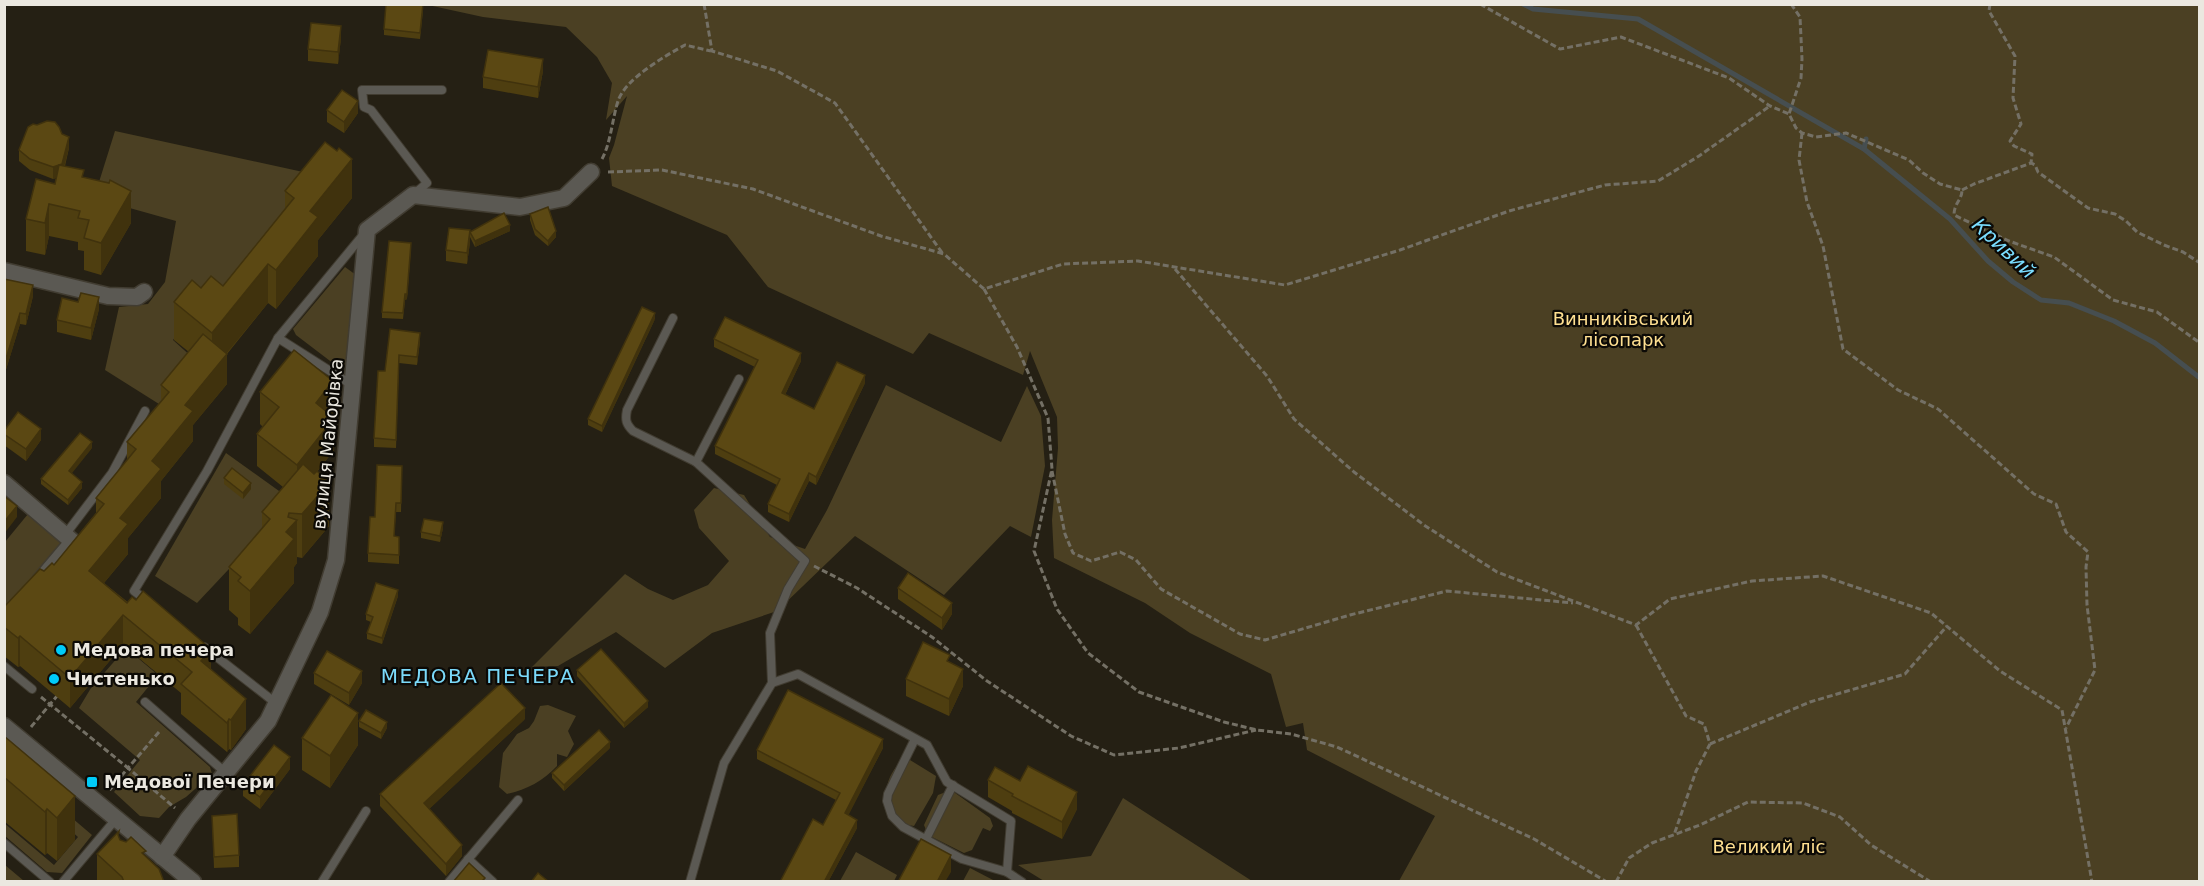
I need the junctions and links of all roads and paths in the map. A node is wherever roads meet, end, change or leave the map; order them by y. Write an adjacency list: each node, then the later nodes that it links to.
1 (704, 4): 5 (path)
2 (1480, 4): 7 (path)
3 (1791, 4): 8 (path)
4 (1990, 4): 10 (path)
5 (712, 51): 11 (path); 15 (path)
6 (442, 90): 13 (lane)
7 (1770, 106): 8 (path); 17 (path)
8 (1790, 114): 9 (path)
9 (1802, 133): 12 (path); 48 (path)
10 (2031, 163): 12 (path); 16 (path)
11 (591, 172): 13 (street); 15 (path)
12 (1962, 190): 23 (path)
13 (413, 195): 14 (street)
14 (367, 230): 22 (lane); 25 (street, вулиця Майорівка)
15 (944, 254): 19 (path)
16 (2199, 263)
17 (1174, 267): 19 (path); 33 (path)
18 (4, 271): 20 (street)
19 (984, 290): 28 (path)
20 (144, 292)
21 (673, 318): 27 (lane)
22 (278, 338): 25 (lane); 34 (lane)
23 (2199, 344)
24 (739, 379): 27 (lane)
25 (354, 386): 44 (street, вулиця Майорівка)
26 (145, 411): 30 (lane)
27 (696, 462): 31 (lane)
28 (1052, 470): 33 (path); 49 (path)
29 (4, 483): 30 (street)
30 (69, 539): 32 (street)
31 (805, 561): 39 (lane); 49 (path)
32 (28, 596)
33 (1578, 603): 35 (path)
34 (152, 605)
35 (1636, 625): 36 (path); 51 (path)
36 (1947, 626): 48 (path); 51 (path)
37 (196, 640): 44 (lane)
38 (4, 666): 40 (lane)
39 (772, 683): 50 (lane); 72 (lane)
40 (32, 689): 43 (path)
41 (57, 696): 43 (path)
42 (145, 702): 45 (lane)
43 (50, 704): 47 (path); 52 (path)
44 (277, 704): 53 (street, вулиця Майорівка)
45 (168, 722): 52 (path); 53 (lane)
46 (4, 726): 58 (street)
47 (30, 728)
48 (2066, 729): 77 (path)
49 (1257, 730): 74 (path)
50 (915, 739): 54 (lane); 61 (lane)
51 (1710, 744): 60 (path)
52 (128, 768): 55 (path); 59 (path)
53 (227, 773): 59 (street, вулиця Майорівка)
54 (953, 785): 61 (lane); 65 (lane)
55 (107, 794)
56 (518, 800): 64 (lane)
57 (366, 811): 69 (lane)
58 (116, 819): 63 (street); 67 (lane)
59 (188, 819): 63 (street, вулиця Майорівка)
60 (1674, 835): 75 (path); 76 (path)
61 (926, 839): 65 (lane)
62 (4, 843): 66 (lane)
63 (152, 853): 68 (street)
64 (468, 859): 70 (lane); 71 (lane)
65 (1007, 872): 73 (lane)
66 (50, 882)
67 (63, 882)
68 (193, 882)
69 (322, 882)
70 (449, 882)
71 (493, 882)
72 (690, 882)
73 (1022, 882)
74 (1607, 882)
75 (1616, 882)
76 (1931, 882)
77 (2092, 882)

